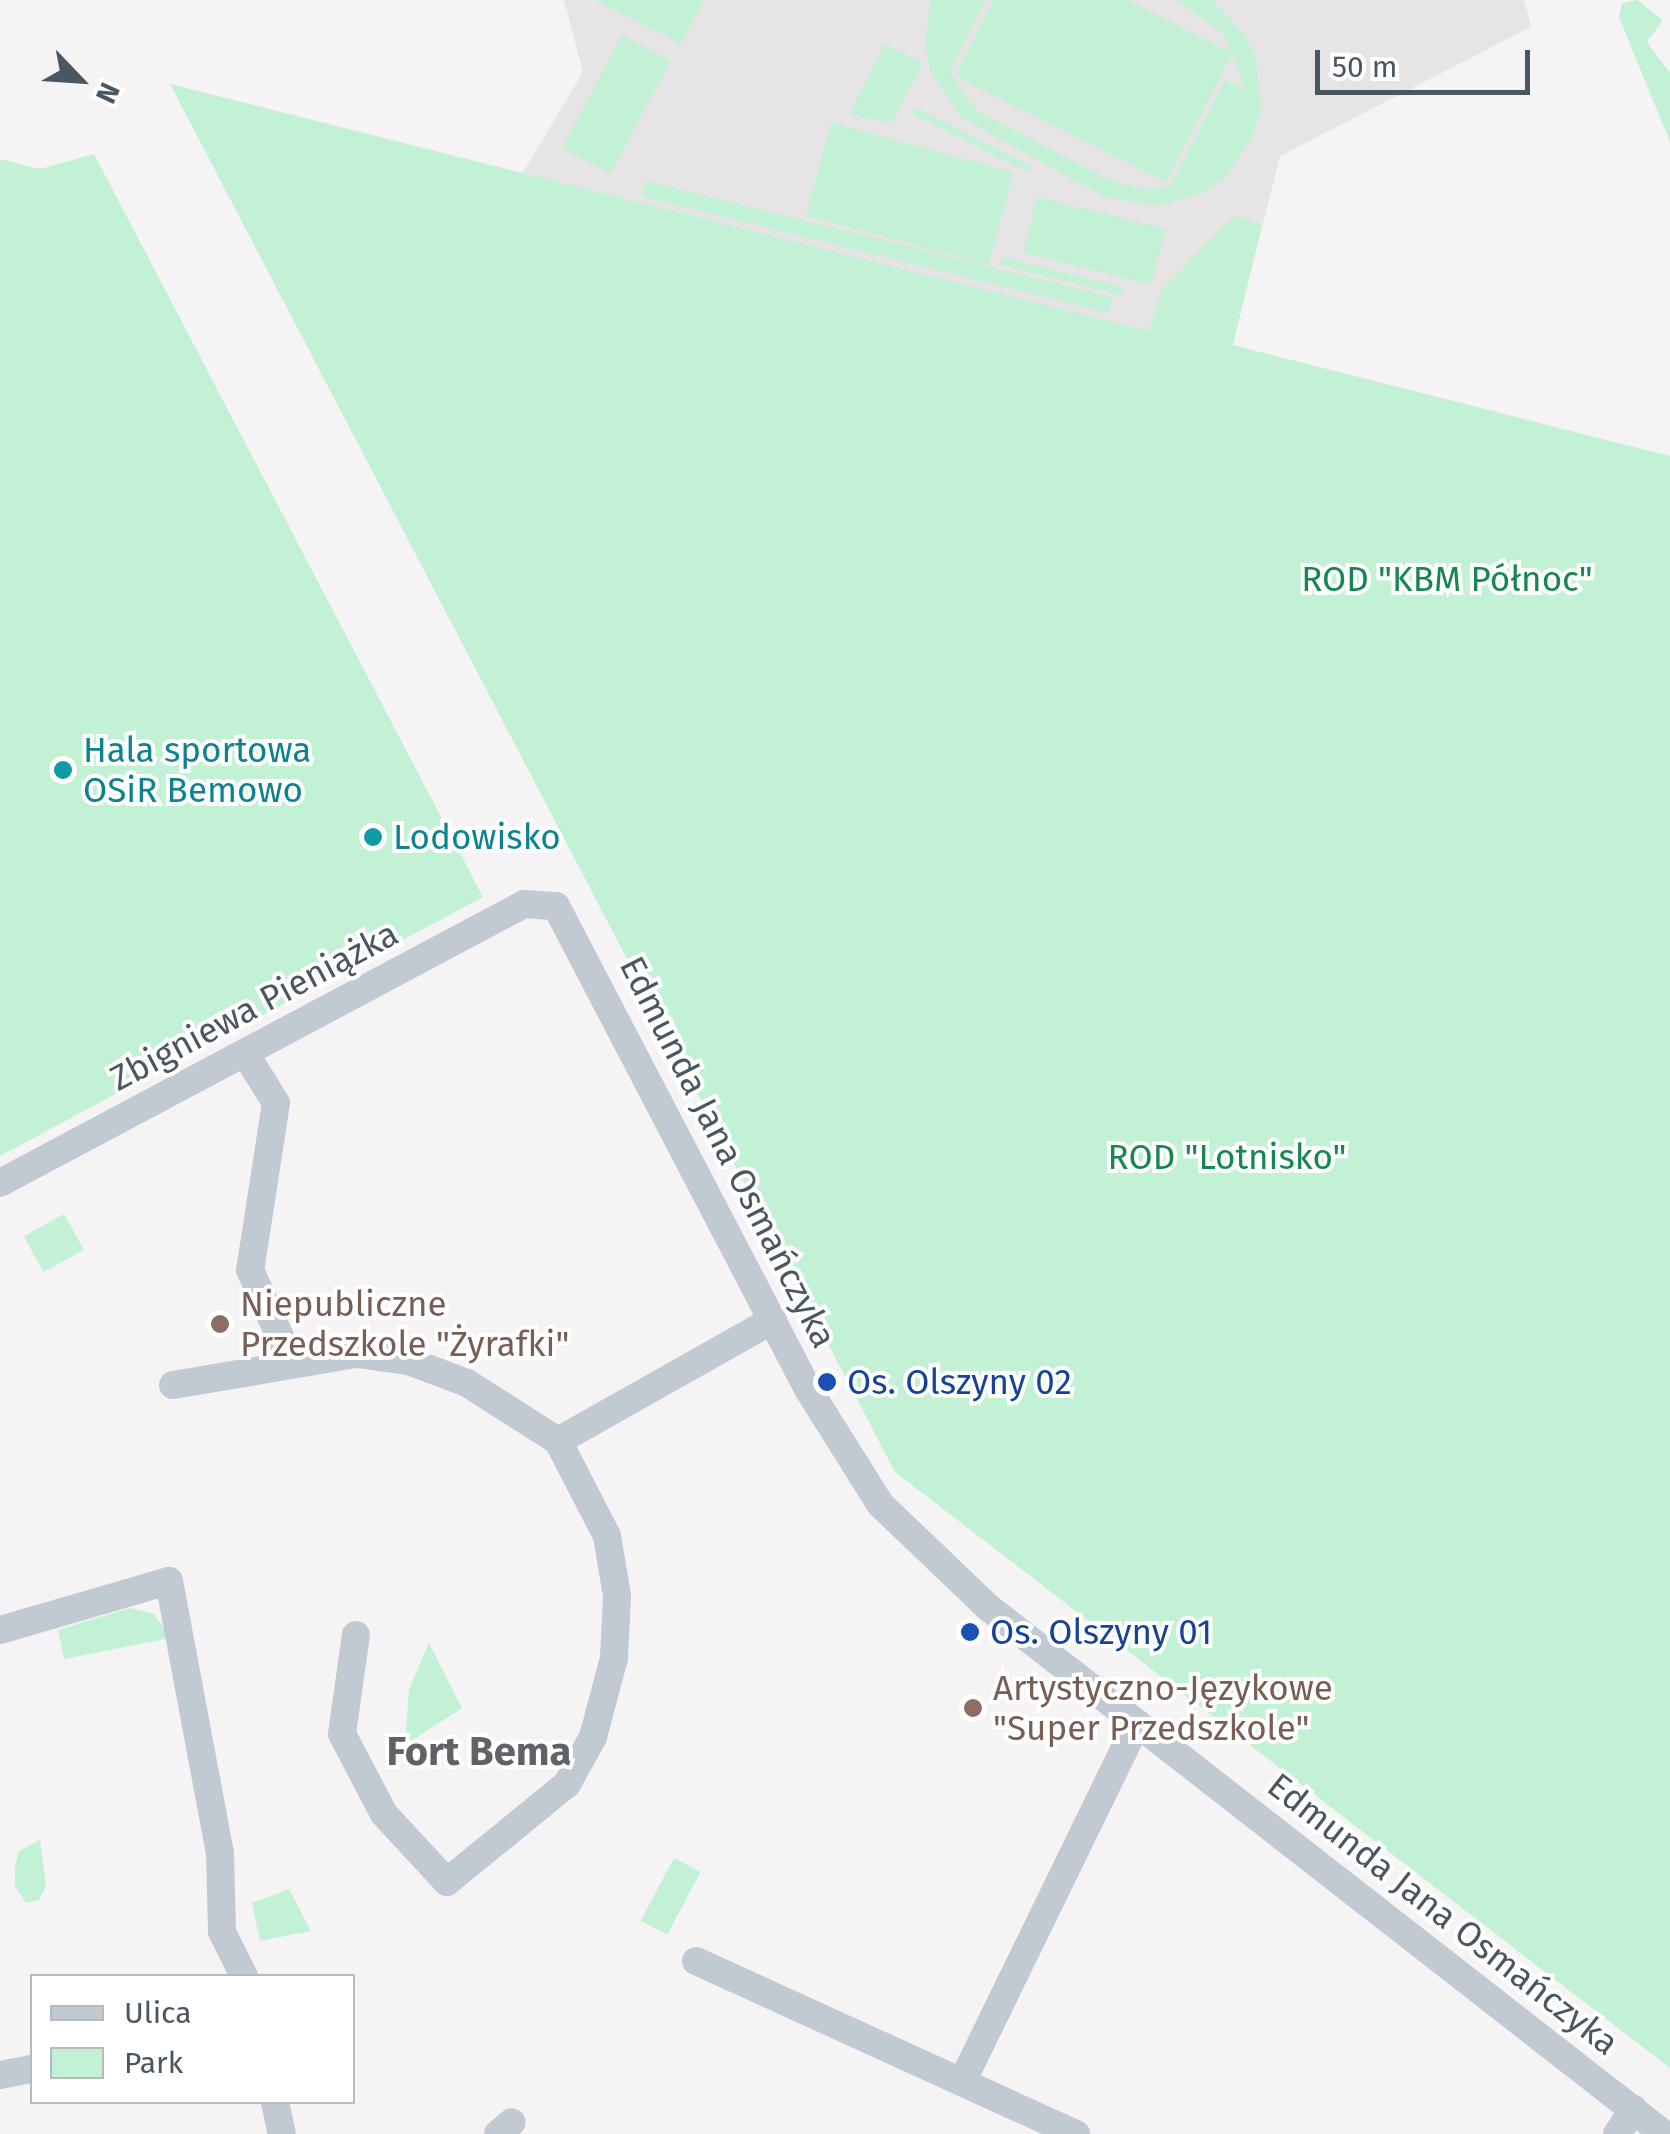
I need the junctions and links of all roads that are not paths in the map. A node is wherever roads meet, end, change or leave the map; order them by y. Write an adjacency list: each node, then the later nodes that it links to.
1 (545, 901): 2 (street, Zbigniewa Pieniążka); 4 (street, Edmunda Jana Osmańczyka)
2 (245, 1053): 3 (street, Zbigniewa Pieniążka); 5 (street)
3 (0, 1183)
4 (773, 1320): 7 (street); 10 (street, Edmunda Jana Osmańczyka)
5 (292, 1363): 6 (street); 7 (street)
6 (173, 1385)
7 (558, 1442): 9 (street)
8 (0, 1630): 12 (street)
9 (356, 1635)
10 (1137, 1723): 15 (street); 17 (street, Edmunda Jana Osmańczyka)
11 (696, 1961): 15 (street)
12 (243, 1974)
13 (30, 2068): 14 (street)
14 (0, 2075)
15 (963, 2080): 19 (street)
16 (275, 2104): 18 (street)
17 (1634, 2110): 20 (street); 21 (street, Edmunda Jana Osmańczyka)
18 (282, 2134)
19 (1076, 2134)
20 (1617, 2134)
21 (1664, 2134)

